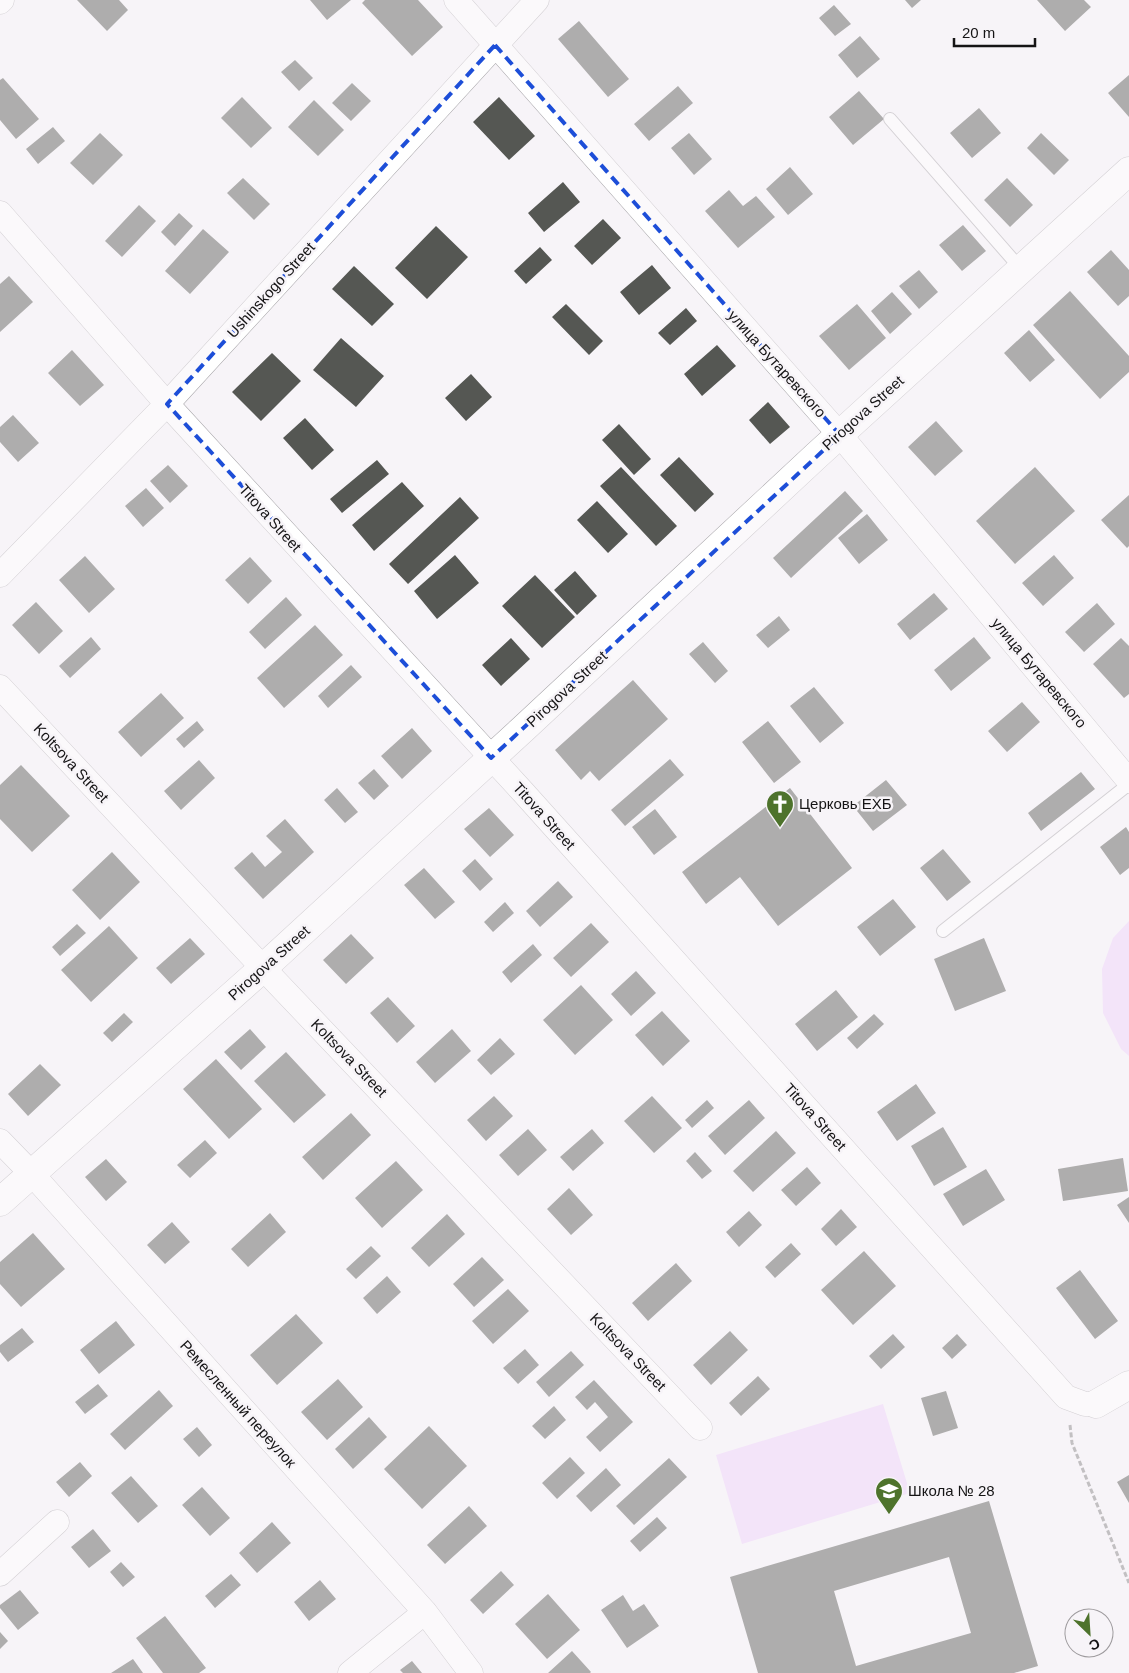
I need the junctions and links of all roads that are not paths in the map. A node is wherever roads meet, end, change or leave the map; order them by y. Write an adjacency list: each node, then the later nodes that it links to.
1 (456, 0): 3 (street, улица Бутаревского)
2 (537, 0): 3 (street, Ushinskogo Street)
3 (495, 45): 8 (street, Ushinskogo Street); 9 (street, улица Бутаревского)
4 (890, 119): 7 (lane)
5 (1129, 171): 7 (street, Pirogova Street)
6 (0, 213): 8 (street, Titova Street)
7 (1021, 269): 9 (street, Pirogova Street)
8 (167, 404): 10 (street, Ushinskogo Street); 12 (street, Titova Street)
9 (840, 435): 12 (street, Pirogova Street); 13 (street, улица Бутаревского)
10 (0, 575)
11 (0, 687): 15 (street, Koltsova Street)
12 (491, 758): 15 (street, Pirogova Street); 20 (street, Titova Street)
13 (1129, 783): 14 (lane)
14 (944, 931)
15 (264, 968): 17 (street, Pirogova Street); 21 (street, Koltsova Street)
16 (0, 1141): 17 (street, Ремесленный переулок)
17 (32, 1174): 18 (street, Pirogova Street); 24 (street, Ремесленный переулок)
18 (0, 1202)
19 (1129, 1385): 20 (street)
20 (1096, 1404)
21 (700, 1428)
22 (57, 1522): 23 (street)
23 (0, 1574)
24 (425, 1612): 25 (street); 26 (street, Ремесленный переулок)
25 (350, 1673)
26 (471, 1673)

